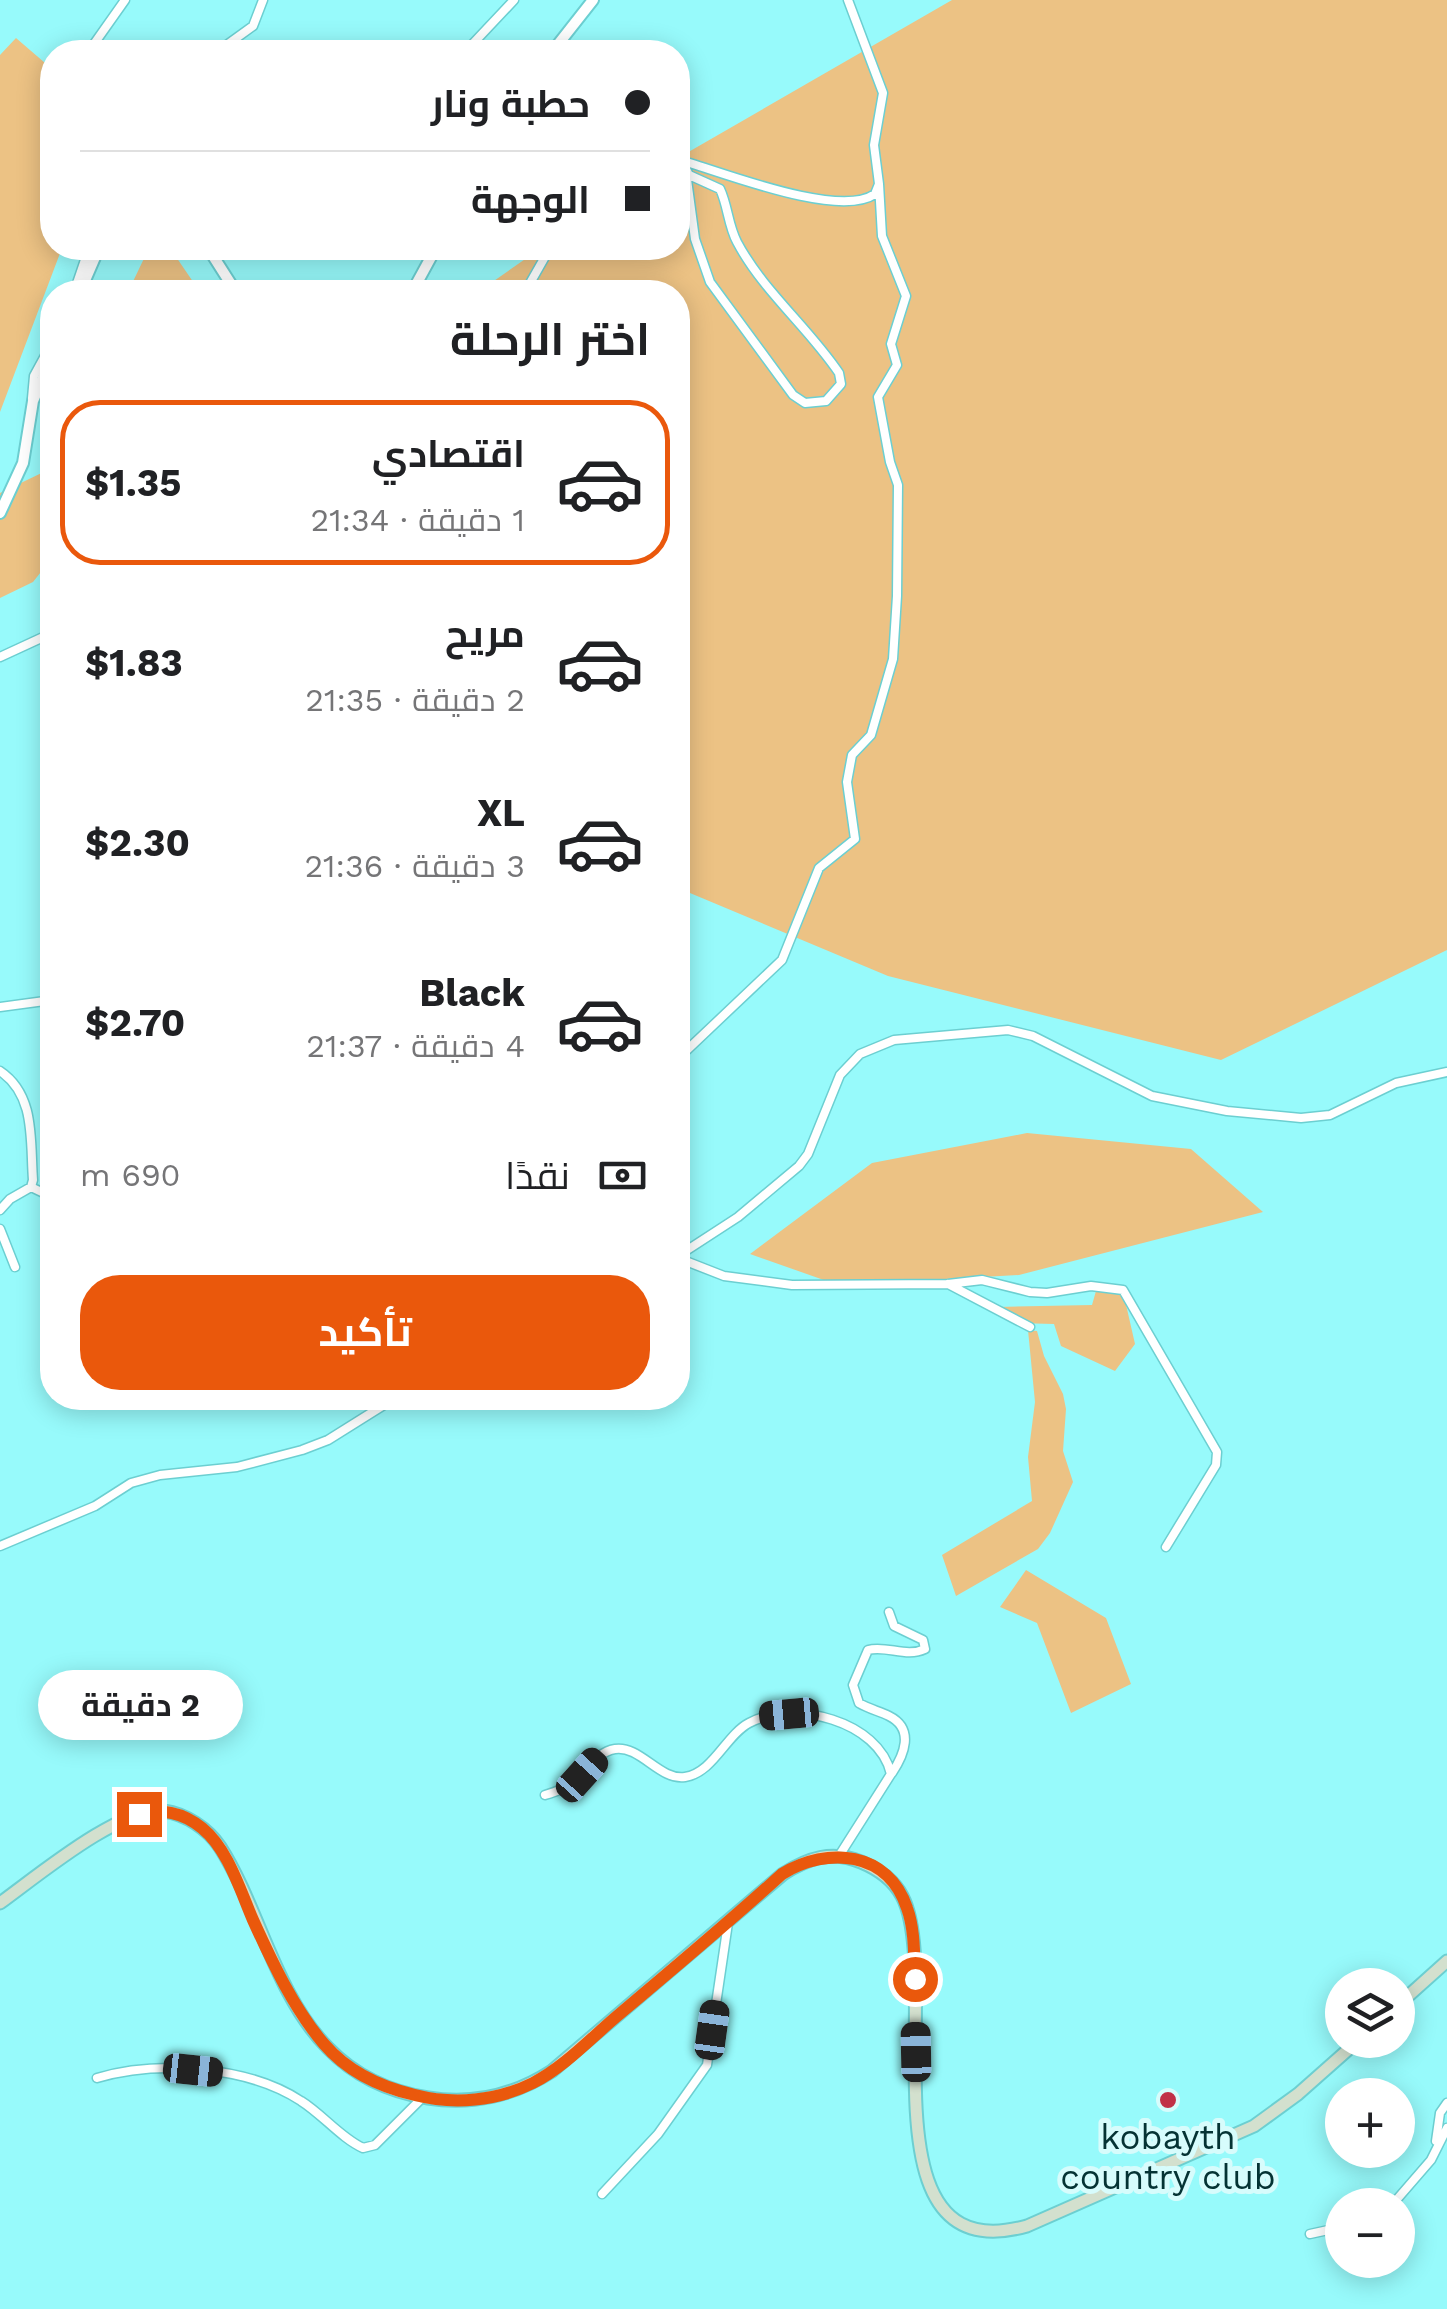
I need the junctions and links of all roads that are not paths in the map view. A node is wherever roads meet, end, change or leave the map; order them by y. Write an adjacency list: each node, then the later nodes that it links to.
1 (126, 0): 6 (street)
2 (263, 0): 7 (street)
3 (514, 0): 8 (street)
4 (593, 0): 9 (street)
5 (848, 0): 12 (street)
6 (96, 40)
7 (233, 40)
8 (476, 40)
9 (561, 40)
10 (690, 163): 12 (street)
11 (690, 174): 13 (street)
12 (879, 184): 22 (street)
13 (690, 202)
14 (40, 365): 16 (street)
15 (40, 383): 16 (street)
16 (32, 401): 17 (street)
17 (0, 513)
18 (40, 639): 19 (street)
19 (0, 657)
20 (40, 1001): 21 (street)
21 (0, 1006)
22 (690, 1047)
23 (0, 1071): 25 (street)
24 (1447, 1072): 29 (street)
25 (31, 1187): 26 (street); 27 (street)
26 (40, 1191)
27 (0, 1210)
28 (0, 1230): 31 (street)
29 (690, 1249)
30 (690, 1262): 32 (street)
31 (15, 1267)
32 (948, 1284): 33 (street); 36 (street)
33 (1030, 1327)
34 (376, 1410): 35 (street)
35 (0, 1546)
36 (1166, 1546)
37 (889, 1612): 38 (street)
38 (891, 1774): 39 (street); 40 (street)
39 (545, 1795)
40 (839, 1856): 42 (main road); 45 (main road)
41 (0, 1902): 47 (main road)
42 (728, 1923): 47 (main road); 52 (street)
43 (1447, 1961): 44 (main road)
44 (1415, 1990)
45 (1339, 2058)
46 (96, 2078): 47 (street)
47 (423, 2097)
48 (1447, 2103): 50 (street)
49 (1447, 2128): 50 (street)
50 (1433, 2156): 51 (street)
51 (1409, 2188)
52 (602, 2194)
53 (1325, 2231): 54 (street)
54 (1310, 2234)

